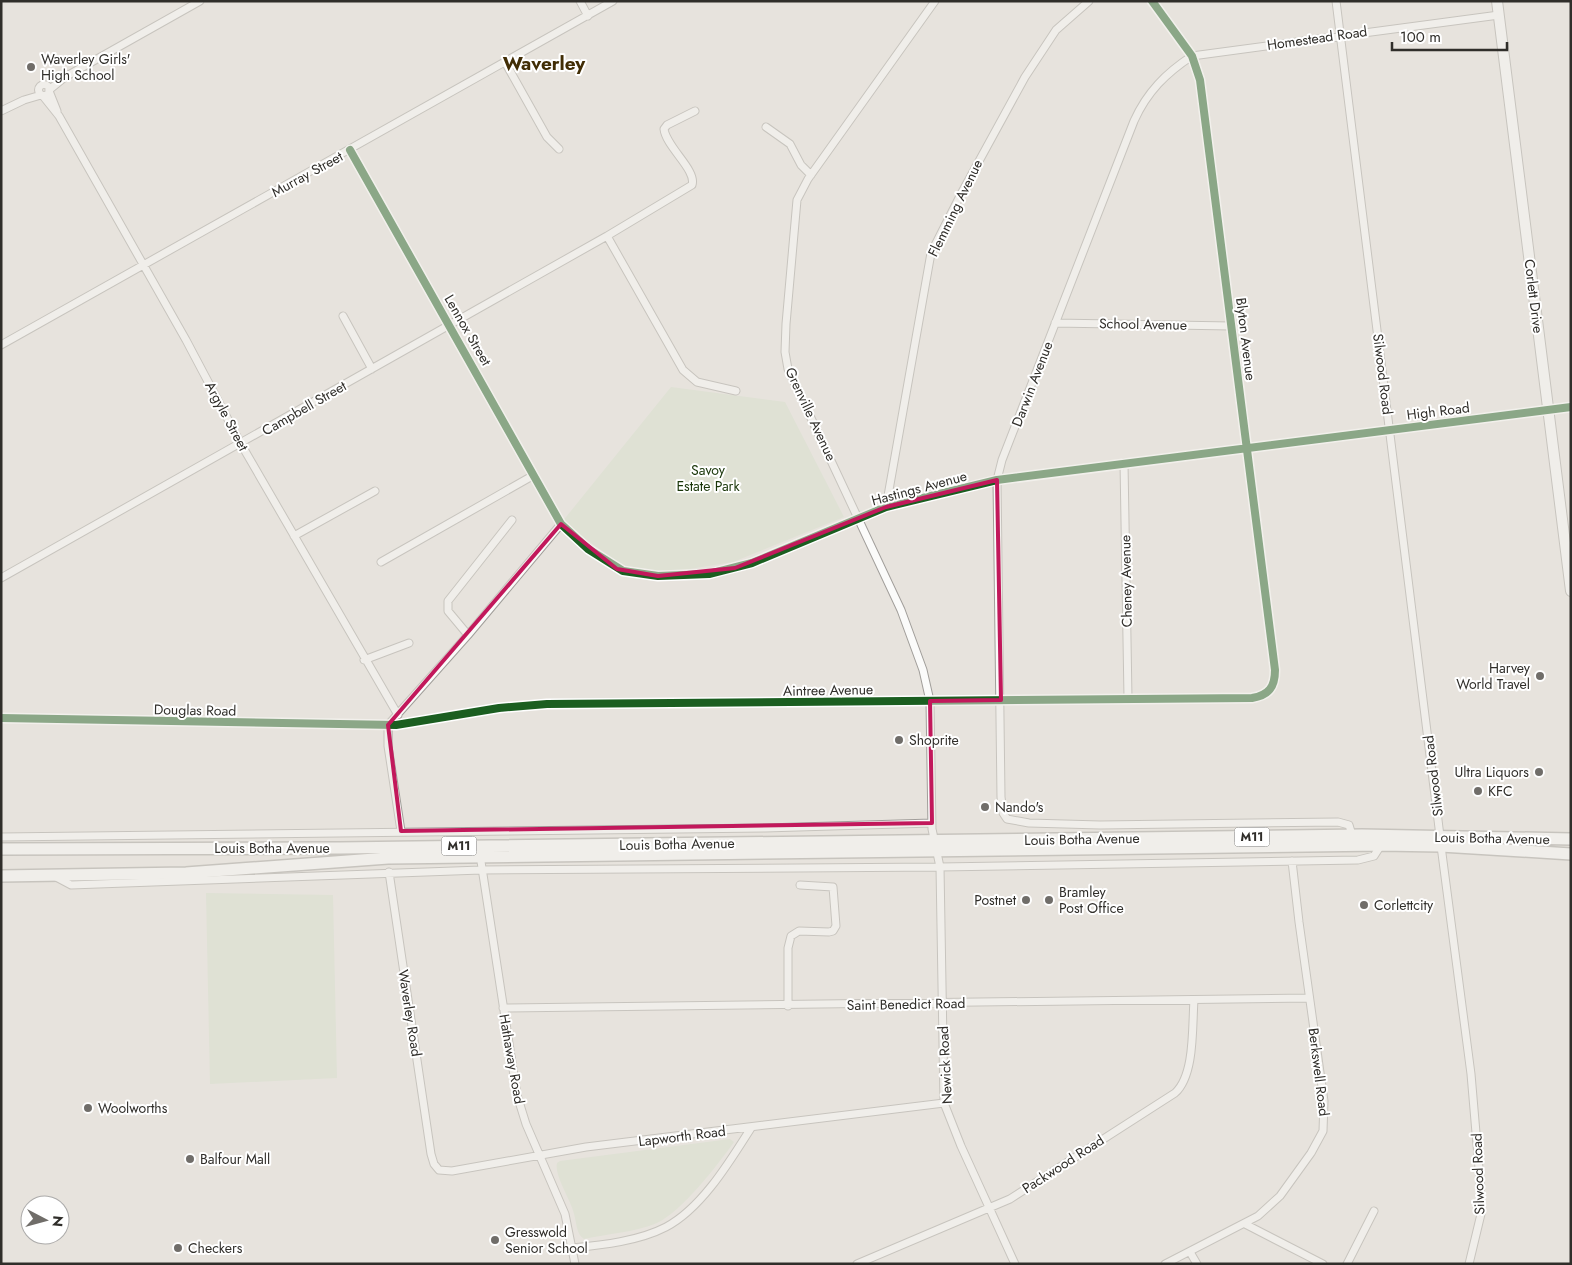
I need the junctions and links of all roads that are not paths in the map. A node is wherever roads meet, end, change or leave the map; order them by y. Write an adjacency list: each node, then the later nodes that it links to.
1 (200, 1): 15 (street)
2 (580, 1): 10 (street)
3 (613, 1): 10 (street, Murray Street)
4 (935, 1): 21 (street, Grenville Avenue)
5 (1089, 1): 41 (street, Flemming Avenue)
6 (1152, 1): 13 (street, Blyton Avenue)
7 (1336, 1): 11 (street, Silwood Road)
8 (1497, 1): 9 (main road, Corlett Drive)
9 (1499, 15): 11 (street, Homestead Road); 32 (main road, Corlett Drive)
10 (588, 16): 14 (street, Murray Street)
11 (1340, 35): 12 (street, Homestead Road); 33 (street, Silwood Road)
12 (1255, 47): 13 (street, Darwin Avenue)
13 (1192, 56): 25 (street, Darwin Avenue); 27 (street, Blyton Avenue)
14 (505, 62): 19 (street); 20 (street, Murray Street)
15 (45, 91): 16 (street); 23 (street, Argyle Street)
16 (1, 111)
17 (695, 112): 22 (street, Campbell Street)
18 (766, 127): 21 (street)
19 (559, 149)
20 (350, 150): 23 (street, Murray Street); 26 (street, Lennox Street)
21 (811, 175): 42 (street, Grenville Avenue)
22 (606, 236): 26 (street, Campbell Street); 30 (street)
23 (144, 266): 28 (street, Murray Street); 35 (street, Argyle Street)
24 (343, 316): 29 (street)
25 (1055, 323): 27 (street, School Avenue); 39 (street, Darwin Avenue)
26 (451, 325): 29 (street, Campbell Street); 38 (street, Lennox Street)
27 (1231, 326): 36 (street, Blyton Avenue)
28 (1, 345)
29 (372, 369): 35 (street, Campbell Street)
30 (736, 391)
31 (1571, 407): 32 (street, High Road)
32 (1548, 410): 33 (street, High Road); 48 (main road, Corlett Drive)
33 (1390, 430): 34 (street, High Road); 70 (street, Silwood Road)
34 (1308, 440): 36 (street, Hastings Avenue)
35 (241, 444): 45 (street, Argyle Street); 47 (street, Campbell Street)
36 (1246, 448): 37 (street, Hastings Avenue); 52 (street, Blyton Avenue)
37 (1124, 463): 39 (street, Hastings Avenue); 53 (street, Cheney Avenue)
38 (534, 475): 44 (street, Lennox Street); 46 (street)
39 (997, 480): 41 (street, Hastings Avenue); 55 (street, Darwin Avenue)
40 (375, 491): 45 (street)
41 (886, 507): 42 (street, Hastings Avenue)
42 (860, 517): 44 (street, Hastings Avenue); 54 (street, Grenville Avenue)
43 (512, 520): 49 (street)
44 (561, 524): 49 (street)
45 (294, 536): 51 (street, Argyle Street)
46 (381, 562)
47 (1, 578)
48 (1571, 591)
49 (468, 635): 56 (street)
50 (409, 643): 51 (street)
51 (364, 660): 56 (street, Argyle Street)
52 (1268, 692): 53 (street, Aintree Avenue)
53 (1128, 698): 55 (street, Aintree Avenue)
54 (930, 700): 55 (street, Aintree Avenue); 58 (street, Aintree Avenue); 60 (street, Grenville Avenue)
55 (1000, 700): 59 (street, Darwin Avenue)
56 (398, 715): 58 (street)
57 (1, 718): 58 (street, Douglas Road)
58 (388, 725): 63 (street)
59 (1003, 813): 61 (street, Louis Botha Avenue)
60 (932, 823): 63 (street, Louis Botha Avenue); 67 (street, Grenville Avenue)
61 (1029, 823): 62 (street, Louis Botha Avenue); 68 (street)
62 (1107, 825): 64 (street, Louis Botha Avenue); 66 (street)
63 (400, 831): 65 (street, Louis Botha Avenue)
64 (1352, 835): 66 (main road, Louis Botha Avenue / M11); 70 (main road, Louis Botha Avenue / M11)
65 (1, 837)
66 (1107, 839): 68 (main road, Louis Botha Avenue / M11)
67 (934, 840): 68 (main road, Louis Botha Avenue / M11); 74 (main road, Louis Botha Avenue / M11); 75 (street, Grenville Avenue)
68 (1028, 840)
69 (1571, 840): 70 (main road, Louis Botha Avenue / M11)
70 (1441, 841): 71 (main road, Louis Botha Avenue / M11); 76 (main road, Louis Botha Avenue / M11); 106 (street, Silwood Road)
71 (1381, 845): 73 (main road, Louis Botha Avenue / M11); 77 (street, Louis Botha Avenue)
72 (1, 849): 74 (main road, Louis Botha Avenue / M11)
73 (1096, 849): 75 (main road, Louis Botha Avenue / M11); 78 (street)
74 (480, 852): 75 (main road, Louis Botha Avenue / M11); 80 (street, Hathaway Road); 83 (main road, Louis Botha Avenue / M11)
75 (935, 852): 79 (street, Newick Road)
76 (1571, 854)
77 (1292, 861): 78 (street, Louis Botha Avenue); 85 (street, Berkswell Road)
78 (1096, 864): 79 (street, Louis Botha Avenue)
79 (940, 867): 80 (street, Louis Botha Avenue); 87 (street, Newick Road)
80 (481, 870): 81 (street, Louis Botha Avenue); 89 (street, Hathaway Road)
81 (390, 872): 83 (street, Louis Botha Avenue); 92 (street, Waverley Road)
82 (1, 876): 83 (main road, Louis Botha Avenue / M11)
83 (55, 876)
84 (800, 885): 88 (street)
85 (1309, 998): 86 (street, Saint Benedict Road); 96 (street, Berkswell Road)
86 (1194, 1000): 87 (street, Saint Benedict Road); 94 (street, Packwood Road)
87 (942, 1003): 88 (street, Saint Benedict Road); 90 (street, Newick Road)
88 (788, 1006): 89 (street, Saint Benedict Road)
89 (503, 1008): 93 (street, Hathaway Road)
90 (944, 1103): 91 (street, Lapworth Road); 94 (street, Newick Road)
91 (751, 1128): 93 (street, Lapworth Road); 97 (street)
92 (431, 1154): 93 (street, Lapworth Road)
93 (539, 1155): 97 (street, Hathaway Road)
94 (989, 1209): 100 (street, Packwood Road); 101 (street, Newick Road)
95 (1374, 1211): 105 (street)
96 (1245, 1224): 98 (street, Berkswell Road); 104 (street)
97 (572, 1248): 99 (street, Hathaway Road)
98 (1190, 1252): 102 (street, Berkswell Road); 103 (street)
99 (575, 1264)
100 (857, 1264)
101 (1015, 1264)
102 (1165, 1264)
103 (1197, 1264)
104 (1323, 1264)
105 (1346, 1264)
106 (1469, 1264)

